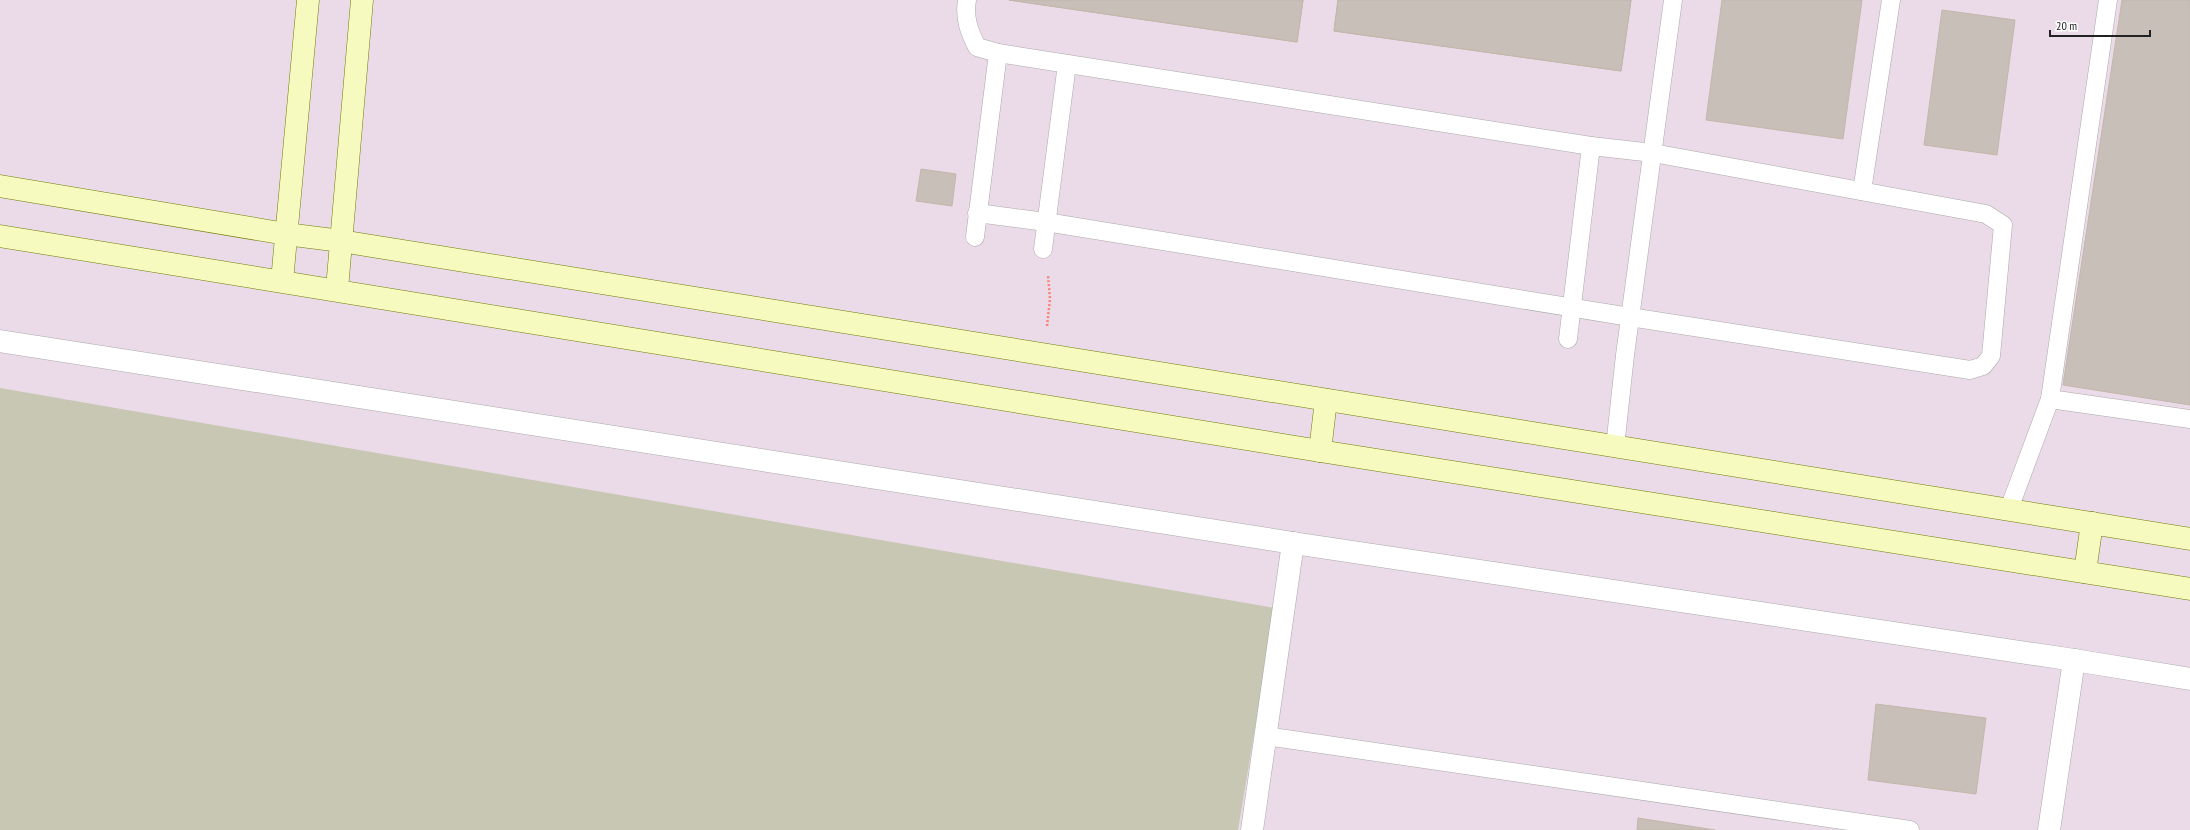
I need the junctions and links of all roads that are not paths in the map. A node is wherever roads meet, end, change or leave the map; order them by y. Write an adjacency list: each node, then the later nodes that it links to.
1 (308, 0): 15 (street)
2 (362, 0): 18 (street)
3 (967, 0): 7 (lane)
4 (1673, 0): 10 (lane)
5 (1891, 0): 12 (lane)
6 (2108, 0): 26 (lane)
7 (998, 53): 8 (lane); 13 (lane)
8 (1067, 64): 9 (lane); 14 (lane)
9 (1591, 146): 10 (lane); 22 (lane)
10 (1653, 154): 12 (lane); 23 (lane)
11 (0, 186): 15 (street)
12 (1862, 191): 23 (lane)
13 (977, 213): 14 (lane); 17 (lane)
14 (1046, 222): 19 (lane); 22 (lane)
15 (286, 234): 18 (street); 20 (street)
16 (0, 236): 20 (street)
17 (975, 237)
18 (341, 242): 21 (street); 27 (street)
19 (1043, 249)
20 (282, 281): 21 (street)
21 (337, 289): 30 (street)
22 (1572, 308): 23 (lane); 24 (lane)
23 (1630, 318): 29 (lane)
24 (1568, 339)
25 (0, 341): 34 (street)
26 (2050, 399): 28 (lane); 31 (lane)
27 (1326, 400): 29 (street); 30 (street)
28 (2190, 419)
29 (1615, 447): 31 (street)
30 (1320, 451): 35 (street)
31 (2008, 509): 32 (street)
32 (2092, 523): 33 (street); 35 (street)
33 (2190, 539)
34 (1293, 543): 37 (street); 39 (street)
35 (2085, 572): 36 (street)
36 (2190, 589)
37 (2074, 660): 38 (street); 42 (street)
38 (2190, 679)
39 (1266, 736): 40 (street); 41 (lane)
40 (1252, 830)
41 (1910, 830)
42 (2049, 830)

